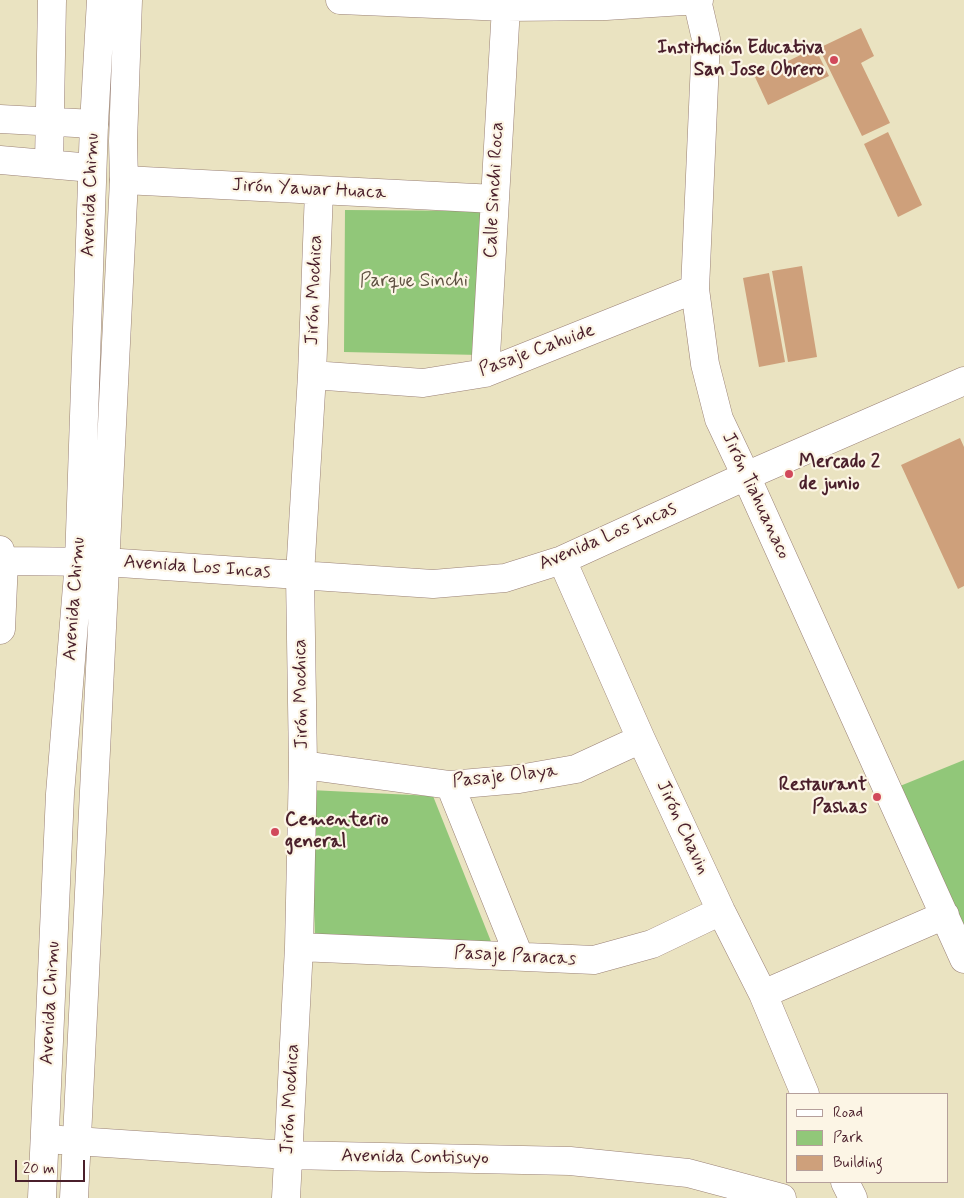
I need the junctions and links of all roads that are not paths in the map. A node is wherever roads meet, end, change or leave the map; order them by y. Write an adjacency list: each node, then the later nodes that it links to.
1 (52, 0): 8 (street)
2 (101, 0): 9 (street, Avenida Chimu)
3 (128, 0): 13 (street, Avenida Chimu)
4 (340, 0): 6 (street)
5 (698, 0): 6 (street); 16 (street, Jirón Tiahuanaco)
6 (505, 4): 15 (street, Calle Sinchi Roca)
7 (0, 119): 8 (street)
8 (49, 122): 9 (street); 11 (street)
9 (94, 124): 12 (street, Avenida Chimu)
10 (0, 160): 11 (street)
11 (49, 164): 12 (street)
12 (92, 168): 23 (street, Avenida Chimu)
13 (124, 180): 14 (street, Jirón Yawar Huaca); 23 (street, Avenida Chimu)
14 (319, 191): 15 (street, Jirón Yawar Huaca); 18 (street, Jirón Mochica)
15 (495, 199): 17 (street, Calle Sinchi Roca)
16 (695, 289): 17 (street, Pasaje Cahuide); 20 (street, Jirón Tiahuanaco)
17 (485, 373): 18 (street, Pasaje Cahuide)
18 (312, 376): 24 (street, Jirón Mochica)
19 (964, 381): 20 (street, Avenida Los Incas)
20 (746, 476): 22 (street, Avenida Los Incas); 30 (street, Jirón Tiahuanaco)
21 (2, 556): 23 (street, Avenida Los Incas); 25 (street)
22 (562, 560): 24 (street, Avenida Los Incas); 26 (street, Jirón Chavin)
23 (92, 562): 24 (street, Avenida Los Incas); 36 (street, Avenida Chimu); 37 (street, Avenida Chimu)
24 (300, 575): 27 (street, Jirón Mochica)
25 (0, 630)
26 (641, 739): 28 (street, Pasaje Olaya); 29 (street, Jirón Chavin)
27 (303, 765): 28 (street, Pasaje Olaya); 31 (street, Jirón Mochica)
28 (450, 784): 32 (street)
29 (721, 912): 32 (street, Pasaje Paracas); 34 (street, Jirón Chavin)
30 (945, 915): 33 (street, Jirón Tiahuanaco); 34 (street)
31 (299, 947): 32 (street, Pasaje Paracas); 38 (street, Jirón Mochica)
32 (519, 956)
33 (964, 959)
34 (763, 994): 35 (street, Jirón Chavin)
35 (806, 1093)
36 (45, 1139): 37 (street, Avenida Contisuyo); 41 (street, Avenida Chimu)
37 (76, 1141): 38 (street, Avenida Contisuyo); 42 (street, Avenida Chimu)
38 (288, 1155): 43 (street, Jirón Mochica); 44 (street, Avenida Contisuyo)
39 (799, 1183): 45 (street)
40 (846, 1183): 46 (street)
41 (42, 1198)
42 (74, 1198)
43 (286, 1198)
44 (782, 1198)
45 (792, 1198)
46 (853, 1198)

